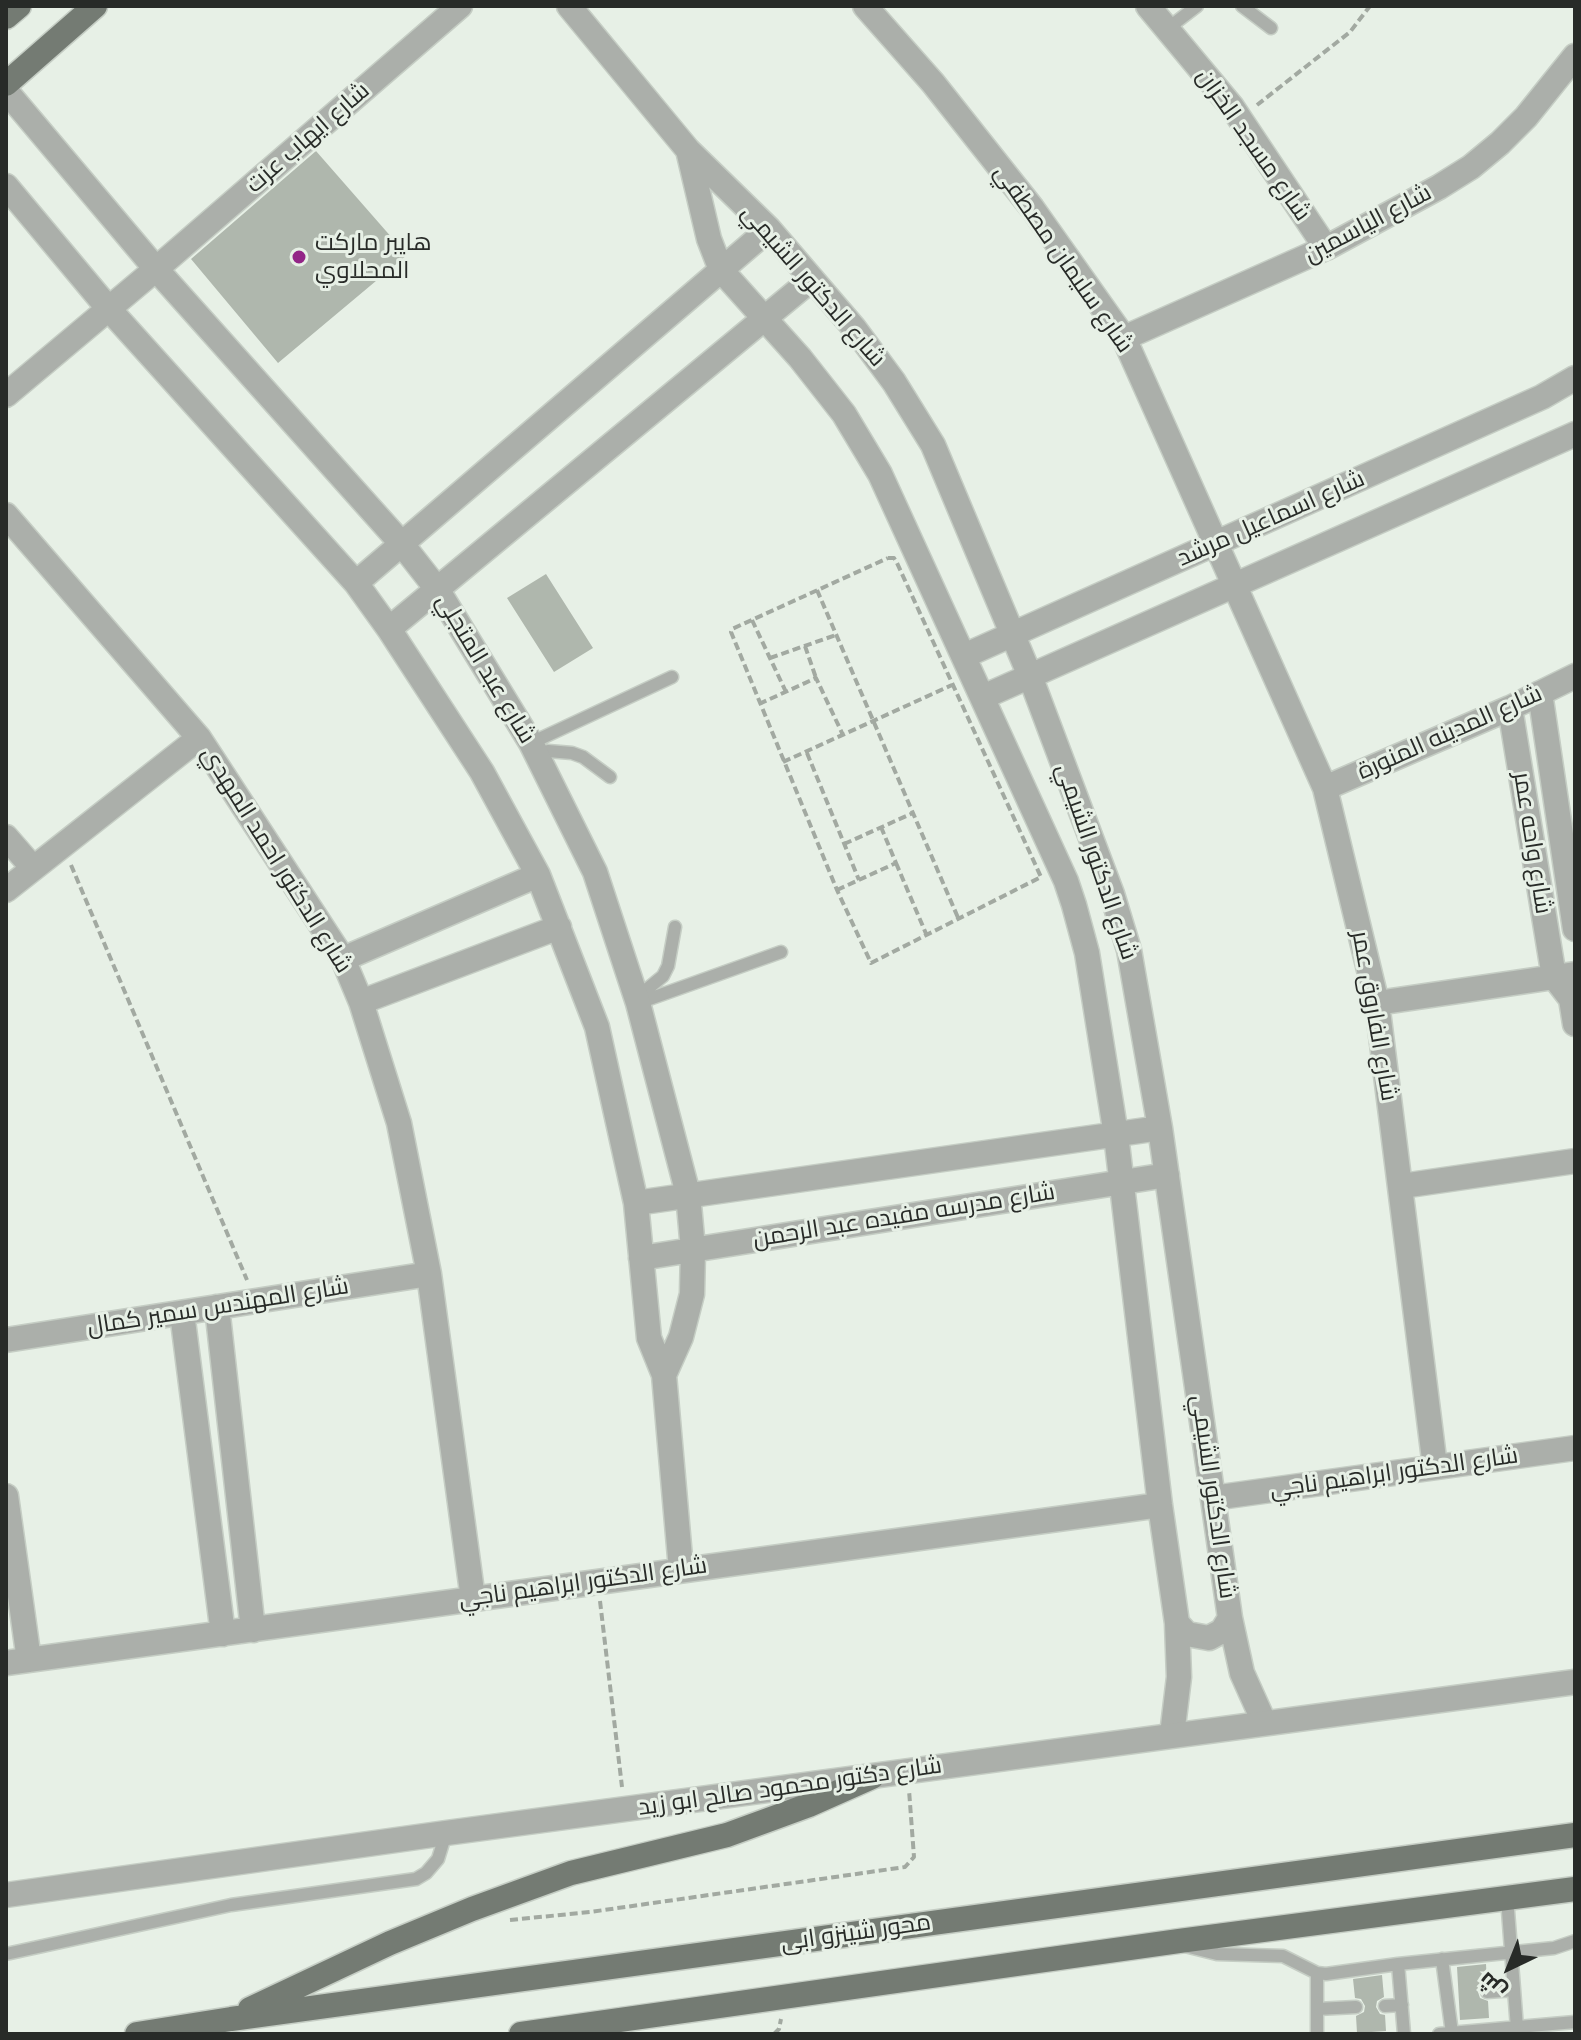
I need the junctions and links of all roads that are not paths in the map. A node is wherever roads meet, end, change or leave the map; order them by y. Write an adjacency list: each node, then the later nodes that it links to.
1 (19, 6): 9 (main road)
2 (95, 6): 13 (main road)
3 (460, 6): 19 (street, شارع ايهاب عزت)
4 (569, 6): 15 (street, شارع الدكتور الشيمي)
5 (865, 6): 24 (street, شارع سليمان مصطفي)
6 (1148, 6): 11 (street, شارع مسجد الخزان)
7 (1197, 6): 11 (lane)
8 (1242, 6): 10 (lane)
9 (6, 17)
10 (1271, 28)
11 (1167, 29): 18 (street, شارع مسجد الخزان)
12 (1575, 56): 18 (street, شارع الياسمين)
13 (6, 84)
14 (6, 91): 19 (street, شارع عبد المتجلي)
15 (688, 150): 17 (street, شارع الدكتور الشيمي); 20 (street, شارع الدكتور الشيمي)
16 (6, 186): 22 (street, شارع عبد المتجلي)
17 (769, 229): 20 (street); 21 (street, شارع الدكتور الشيمي)
18 (1326, 248): 24 (street, شارع الياسمين)
19 (156, 269): 22 (street, شارع ايهاب عزت); 29 (street, شارع عبد المتجلي)
20 (721, 270): 23 (street, شارع الدكتور الشيمي); 29 (street)
21 (812, 279): 23 (street); 35 (street, شارع الدكتور الشيمي)
22 (108, 308): 26 (street, شارع ايهاب عزت); 31 (street, شارع عبد المتجلي)
23 (765, 318): 33 (street); 39 (street, شارع الدكتور الشيمي)
24 (1124, 338): 30 (street, شارع سليمان مصطفي)
25 (1575, 378): 30 (street, شارع اسماعيل مرشد)
26 (6, 395)
27 (1575, 434): 32 (street, شارع اسماعيل مرشد)
28 (6, 515): 42 (street, شارع الدكتور احمد المهدي)
29 (401, 543): 31 (street); 33 (street, شارع عبد المتجلي)
30 (1216, 544): 32 (street, شارع سليمان مصطفي); 35 (street, شارع اسماعيل مرشد)
31 (356, 583): 34 (street, شارع عبد المتجلي)
32 (1235, 585): 36 (street, شارع اسماعيل مرشد); 45 (street, شارع الفاروق عمر)
33 (437, 589): 34 (street); 43 (street, شارع عبد المتجلي)
34 (389, 629): 48 (street, شارع عبد المتجلي)
35 (1010, 634): 36 (street, شارع الدكتور الشيمي); 39 (street, شارع اسماعيل مرشد)
36 (1030, 676): 39 (street, شارع اسماعيل مرشد); 61 (street, شارع الدكتور الشيمي)
37 (1575, 676): 40 (street, شارع المدينه المنورة)
38 (672, 677): 43 (lane)
39 (969, 678): 62 (street, شارع الدكتور الشيمي)
40 (1540, 693): 41 (street, شارع المدينه المنورة); 52 (street, شارع واحه عمر)
41 (1510, 708): 45 (street, شارع المدينه المنورة); 55 (street, شارع واحه عمر)
42 (199, 738): 47 (street); 54 (street, شارع الدكتور احمد المهدي)
43 (534, 748): 44 (lane); 57 (street, شارع عبد المتجلي)
44 (610, 777)
45 (1325, 788): 59 (street, شارع الفاروق عمر)
46 (6, 837): 47 (street)
47 (33, 868): 49 (street)
48 (538, 875): 50 (street, شارع عبد المتجلي); 54 (street)
49 (6, 889)
50 (559, 927): 58 (street); 68 (street, شارع عبد المتجلي)
51 (675, 927): 57 (lane)
52 (1575, 929)
53 (781, 952): 57 (lane)
54 (343, 959): 58 (street, شارع الدكتور احمد المهدي)
55 (1564, 976): 56 (street); 59 (street)
56 (1573, 995): 60 (street)
57 (637, 998): 67 (street, شارع عبد المتجلي)
58 (361, 1002): 71 (street, شارع الدكتور احمد المهدي)
59 (1377, 1003): 66 (street, شارع الفاروق عمر)
60 (1575, 1024)
61 (1160, 1128): 62 (street, شارع مدرسه مفيده عبد الرحمن); 64 (street, شارع الدكتور الشيمي)
62 (1116, 1135): 65 (street, شارع الدكتور الشيمي); 67 (street, شارع مدرسه مفيده عبد الرحمن)
63 (1575, 1161): 66 (street)
64 (1167, 1175): 65 (street, شارع مدرسه مفيده عبد الرحمن); 79 (street, شارع الدكتور الشيمي)
65 (1122, 1182): 69 (street, شارع مدرسه مفيده عبد الرحمن); 80 (street, شارع الدكتور الشيمي)
66 (1402, 1186): 77 (street, شارع الفاروق عمر)
67 (688, 1194): 68 (street, شارع مدرسه مفيده عبد الرحمن); 69 (street, شارع عبد المتجلي)
68 (636, 1203): 70 (street, شارع عبد المتجلي)
69 (693, 1249): 70 (street, شارع مدرسه مفيده عبد الرحمن); 75 (street, شارع عبد المتجلي)
70 (641, 1258): 75 (street, شارع عبد المتجلي)
71 (429, 1274): 72 (street, شارع المهندس سمير كمال); 82 (street, شارع الدكتور احمد المهدي)
72 (217, 1307): 73 (street, شارع المهندس سمير كمال); 85 (street)
73 (182, 1313): 74 (street, شارع المهندس سمير كمال); 86 (street)
74 (6, 1340)
75 (664, 1375): 81 (street, شارع عبد المتجلي)
76 (1575, 1448): 77 (street, شارع الدكتور ابراهيم ناجي)
77 (1435, 1467): 79 (street, شارع الدكتور ابراهيم ناجي)
78 (6, 1496): 87 (street)
79 (1213, 1498): 83 (street, شارع الدكتور الشيمي)
80 (1160, 1505): 81 (street, شارع الدكتور ابراهيم ناجي); 84 (street, شارع الدكتور الشيمي)
81 (681, 1569): 82 (street, شارع الدكتور ابراهيم ناجي)
82 (473, 1599): 85 (street, شارع الدكتور ابراهيم ناجي)
83 (1230, 1618): 84 (street); 89 (street, شارع الدكتور الشيمي)
84 (1177, 1623): 90 (street, شارع الدكتور الشيمي)
85 (253, 1630): 86 (street, شارع الدكتور ابراهيم ناجي)
86 (223, 1634): 87 (street, شارع الدكتور ابراهيم ناجي)
87 (18, 1662)
88 (1575, 1682): 89 (street, شارع دكتور محمود صالح ابو زيد)
89 (1264, 1722): 90 (street, شارع دكتور محمود صالح ابو زيد)
90 (1172, 1735): 91 (street, شارع دكتور محمود صالح ابو زيد)
91 (872, 1777): 92 (street, شارع دكتور محمود صالح ابو زيد); 110 (main road)
92 (446, 1833): 95 (street, شارع دكتور محمود صالح ابو زيد); 99 (lane)
93 (1575, 1835): 110 (main road, محور شينزو ابى)
94 (1575, 1889): 96 (main road)
95 (6, 1895)
96 (1507, 1898): 97 (main road); 100 (lane)
97 (1179, 1941): 103 (lane); 115 (main road)
98 (1575, 1941): 100 (lane)
99 (9, 1950)
100 (1511, 1952): 101 (lane); 104 (lane)
101 (1442, 1959): 102 (lane); 113 (lane)
102 (1398, 1964): 103 (lane); 106 (lane)
103 (1317, 1973): 109 (lane)
104 (1514, 1990): 105 (lane); 112 (lane)
105 (1487, 1992)
106 (1402, 2005): 107 (lane); 117 (lane)
107 (1385, 2006)
108 (1356, 2007): 109 (lane)
109 (1317, 2009): 116 (lane)
110 (231, 2019): 114 (main road, محور شينزو ابى)
111 (1575, 2022): 112 (lane)
112 (1517, 2028): 113 (lane)
113 (1452, 2033): 118 (lane)
114 (137, 2034)
115 (521, 2034)
116 (1317, 2034)
117 (1404, 2034)
118 (1439, 2034)

